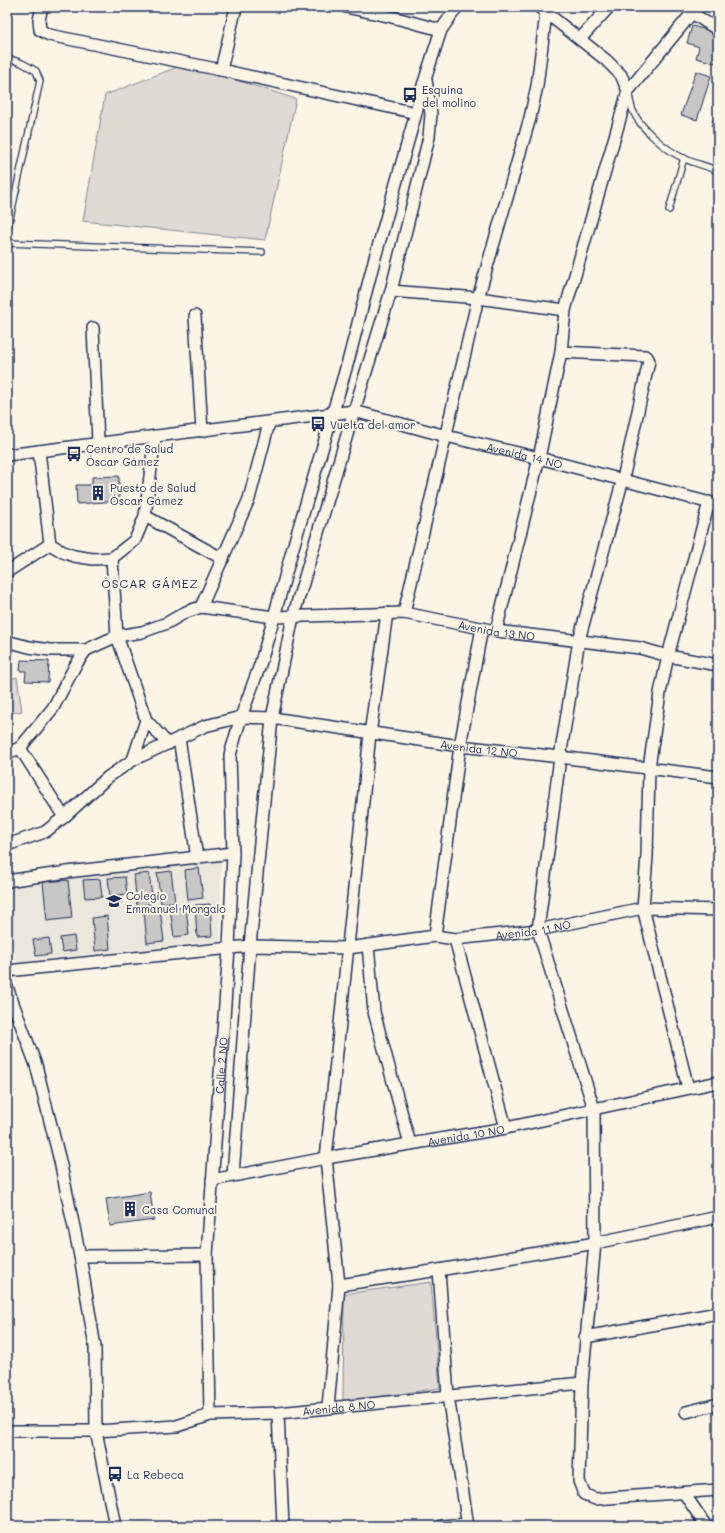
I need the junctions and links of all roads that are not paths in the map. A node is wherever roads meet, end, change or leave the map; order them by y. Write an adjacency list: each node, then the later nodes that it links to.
1 (42, 7): 12 (street)
2 (236, 7): 12 (street)
3 (346, 7): 8 (street)
4 (457, 7): 8 (street, Calle 2 NO)
5 (609, 7): 10 (street)
6 (542, 10): 10 (street); 23 (street)
7 (694, 10): 9 (street); 14 (street)
8 (441, 30): 13 (street, Calle 2 NO)
9 (718, 30)
10 (580, 39): 14 (street)
11 (7, 58): 19 (lane)
12 (221, 70): 15 (street)
13 (426, 80): 15 (street, Calle 2 NO); 22 (street)
14 (628, 91): 16 (lane); 24 (street)
15 (416, 113): 29 (street, Calle 2 NO)
16 (684, 158): 17 (lane); 18 (lane)
17 (718, 171)
18 (669, 210)
19 (7, 232)
20 (7, 242): 21 (lane)
21 (262, 252)
22 (391, 291): 23 (street); 28 (street)
23 (478, 298): 24 (street); 33 (street)
24 (565, 310): 27 (street)
25 (196, 316): 31 (street)
26 (93, 328): 34 (street)
27 (561, 352): 37 (street); 38 (street)
28 (354, 411): 29 (street, Avenida 14 NO); 33 (street, Avenida 14 NO); 48 (street)
29 (332, 414): 30 (street, Avenida 14 NO); 49 (street, Calle 2 NO)
30 (269, 423): 31 (street, Avenida 14 NO); 43 (street)
31 (202, 430): 32 (street, Avenida 14 NO)
32 (155, 436): 34 (street, Avenida 14 NO); 40 (street)
33 (446, 436): 37 (street, Avenida 14 NO); 47 (street)
34 (98, 443): 35 (street, Avenida 14 NO)
35 (39, 450): 36 (street, Avenida 14 NO); 41 (street)
36 (7, 455)
37 (539, 458): 38 (street, Avenida 14 NO); 51 (street)
38 (623, 479): 39 (street, Avenida 14 NO); 54 (street)
39 (713, 504): 56 (street)
40 (145, 516): 42 (street); 43 (street)
41 (50, 544): 42 (street); 44 (street)
42 (112, 558): 52 (street)
43 (223, 559): 45 (street)
44 (7, 572)
45 (201, 607): 49 (street, Avenida 13 NO); 52 (street)
46 (387, 613): 47 (street, Avenida 13 NO); 48 (street, Avenida 13 NO); 61 (street)
47 (404, 614): 50 (street, Avenida 13 NO)
48 (293, 617): 49 (street, Avenida 13 NO); 59 (street)
49 (274, 618): 58 (street, Calle 2 NO)
50 (482, 628): 51 (street, Avenida 13 NO); 64 (street)
51 (496, 632): 54 (street, Avenida 13 NO)
52 (117, 636): 55 (street); 60 (street)
53 (7, 639): 55 (street)
54 (579, 640): 56 (street, Avenida 13 NO); 67 (street)
55 (86, 650): 65 (street)
56 (668, 656): 57 (street, Avenida 13 NO); 69 (street)
57 (718, 665)
58 (241, 717): 59 (street, Avenida 12 NO); 62 (street, Avenida 12 NO); 73 (street, Calle 2 NO)
59 (272, 718): 61 (street, Avenida 12 NO); 82 (street)
60 (146, 720): 63 (street); 68 (street)
61 (370, 734): 64 (street, Avenida 12 NO); 84 (street)
62 (180, 738): 63 (street, Avenida 12 NO); 74 (street)
63 (168, 744): 68 (street, Avenida 12 NO)
64 (460, 746): 67 (street, Avenida 12 NO); 79 (street)
65 (20, 748): 66 (street); 71 (street)
66 (7, 753)
67 (560, 757): 69 (street, Avenida 12 NO); 78 (street)
68 (133, 760): 71 (street, Avenida 12 NO)
69 (649, 768): 70 (street, Avenida 12 NO); 76 (street)
70 (718, 777)
71 (64, 817): 72 (street, Avenida 12 NO)
72 (7, 845)
73 (232, 853): 74 (street); 83 (street, Calle 2 NO)
74 (197, 858): 75 (street)
75 (7, 881)
76 (644, 908): 77 (street, Avenida 11 NO); 78 (street, Avenida 11 NO); 88 (street)
77 (718, 910)
78 (538, 930): 80 (street, Avenida 11 NO); 89 (street)
79 (435, 936): 80 (street, Avenida 11 NO); 81 (street, Avenida 11 NO)
80 (455, 938): 90 (street)
81 (368, 945): 84 (street, Avenida 11 NO); 91 (street)
82 (250, 946): 83 (street, Avenida 11 NO); 84 (street, Avenida 11 NO); 93 (street)
83 (229, 948): 85 (street, Avenida 11 NO); 94 (street, Calle 2 NO)
84 (348, 948): 92 (street)
85 (7, 971)
86 (7, 987): 98 (street)
87 (718, 1082): 88 (street, Avenida 10 NO)
88 (688, 1088): 89 (street, Avenida 10 NO)
89 (594, 1109): 90 (street, Avenida 10 NO); 96 (street)
90 (506, 1128): 91 (street, Avenida 10 NO)
91 (410, 1144): 92 (street, Avenida 10 NO)
92 (326, 1158): 93 (street, Avenida 10 NO); 100 (street)
93 (233, 1175): 94 (street, Avenida 10 NO)
94 (212, 1180): 97 (street, Calle 2 NO)
95 (718, 1217): 96 (street)
96 (595, 1243): 99 (street); 102 (street)
97 (207, 1255): 98 (street); 109 (street, Calle 2 NO)
98 (80, 1256): 111 (street)
99 (439, 1270): 100 (street); 104 (street)
100 (339, 1285): 106 (street)
101 (718, 1313): 102 (street)
102 (585, 1338): 103 (street)
103 (582, 1382): 104 (street, Avenida 8 NO); 113 (street)
104 (448, 1396): 106 (street, Avenida 8 NO); 114 (street)
105 (718, 1404): 107 (street)
106 (328, 1407): 108 (street, Avenida 8 NO)
107 (686, 1412)
108 (278, 1413): 109 (street, Avenida 8 NO); 116 (street)
109 (210, 1415): 111 (street, Avenida 8 NO)
110 (7, 1431): 111 (street, Avenida 8 NO)
111 (96, 1431): 115 (street)
112 (718, 1490): 113 (street)
113 (684, 1493): 118 (street)
114 (468, 1525): 117 (street)
115 (115, 1526)
116 (283, 1526)
117 (441, 1526)
118 (706, 1526)

